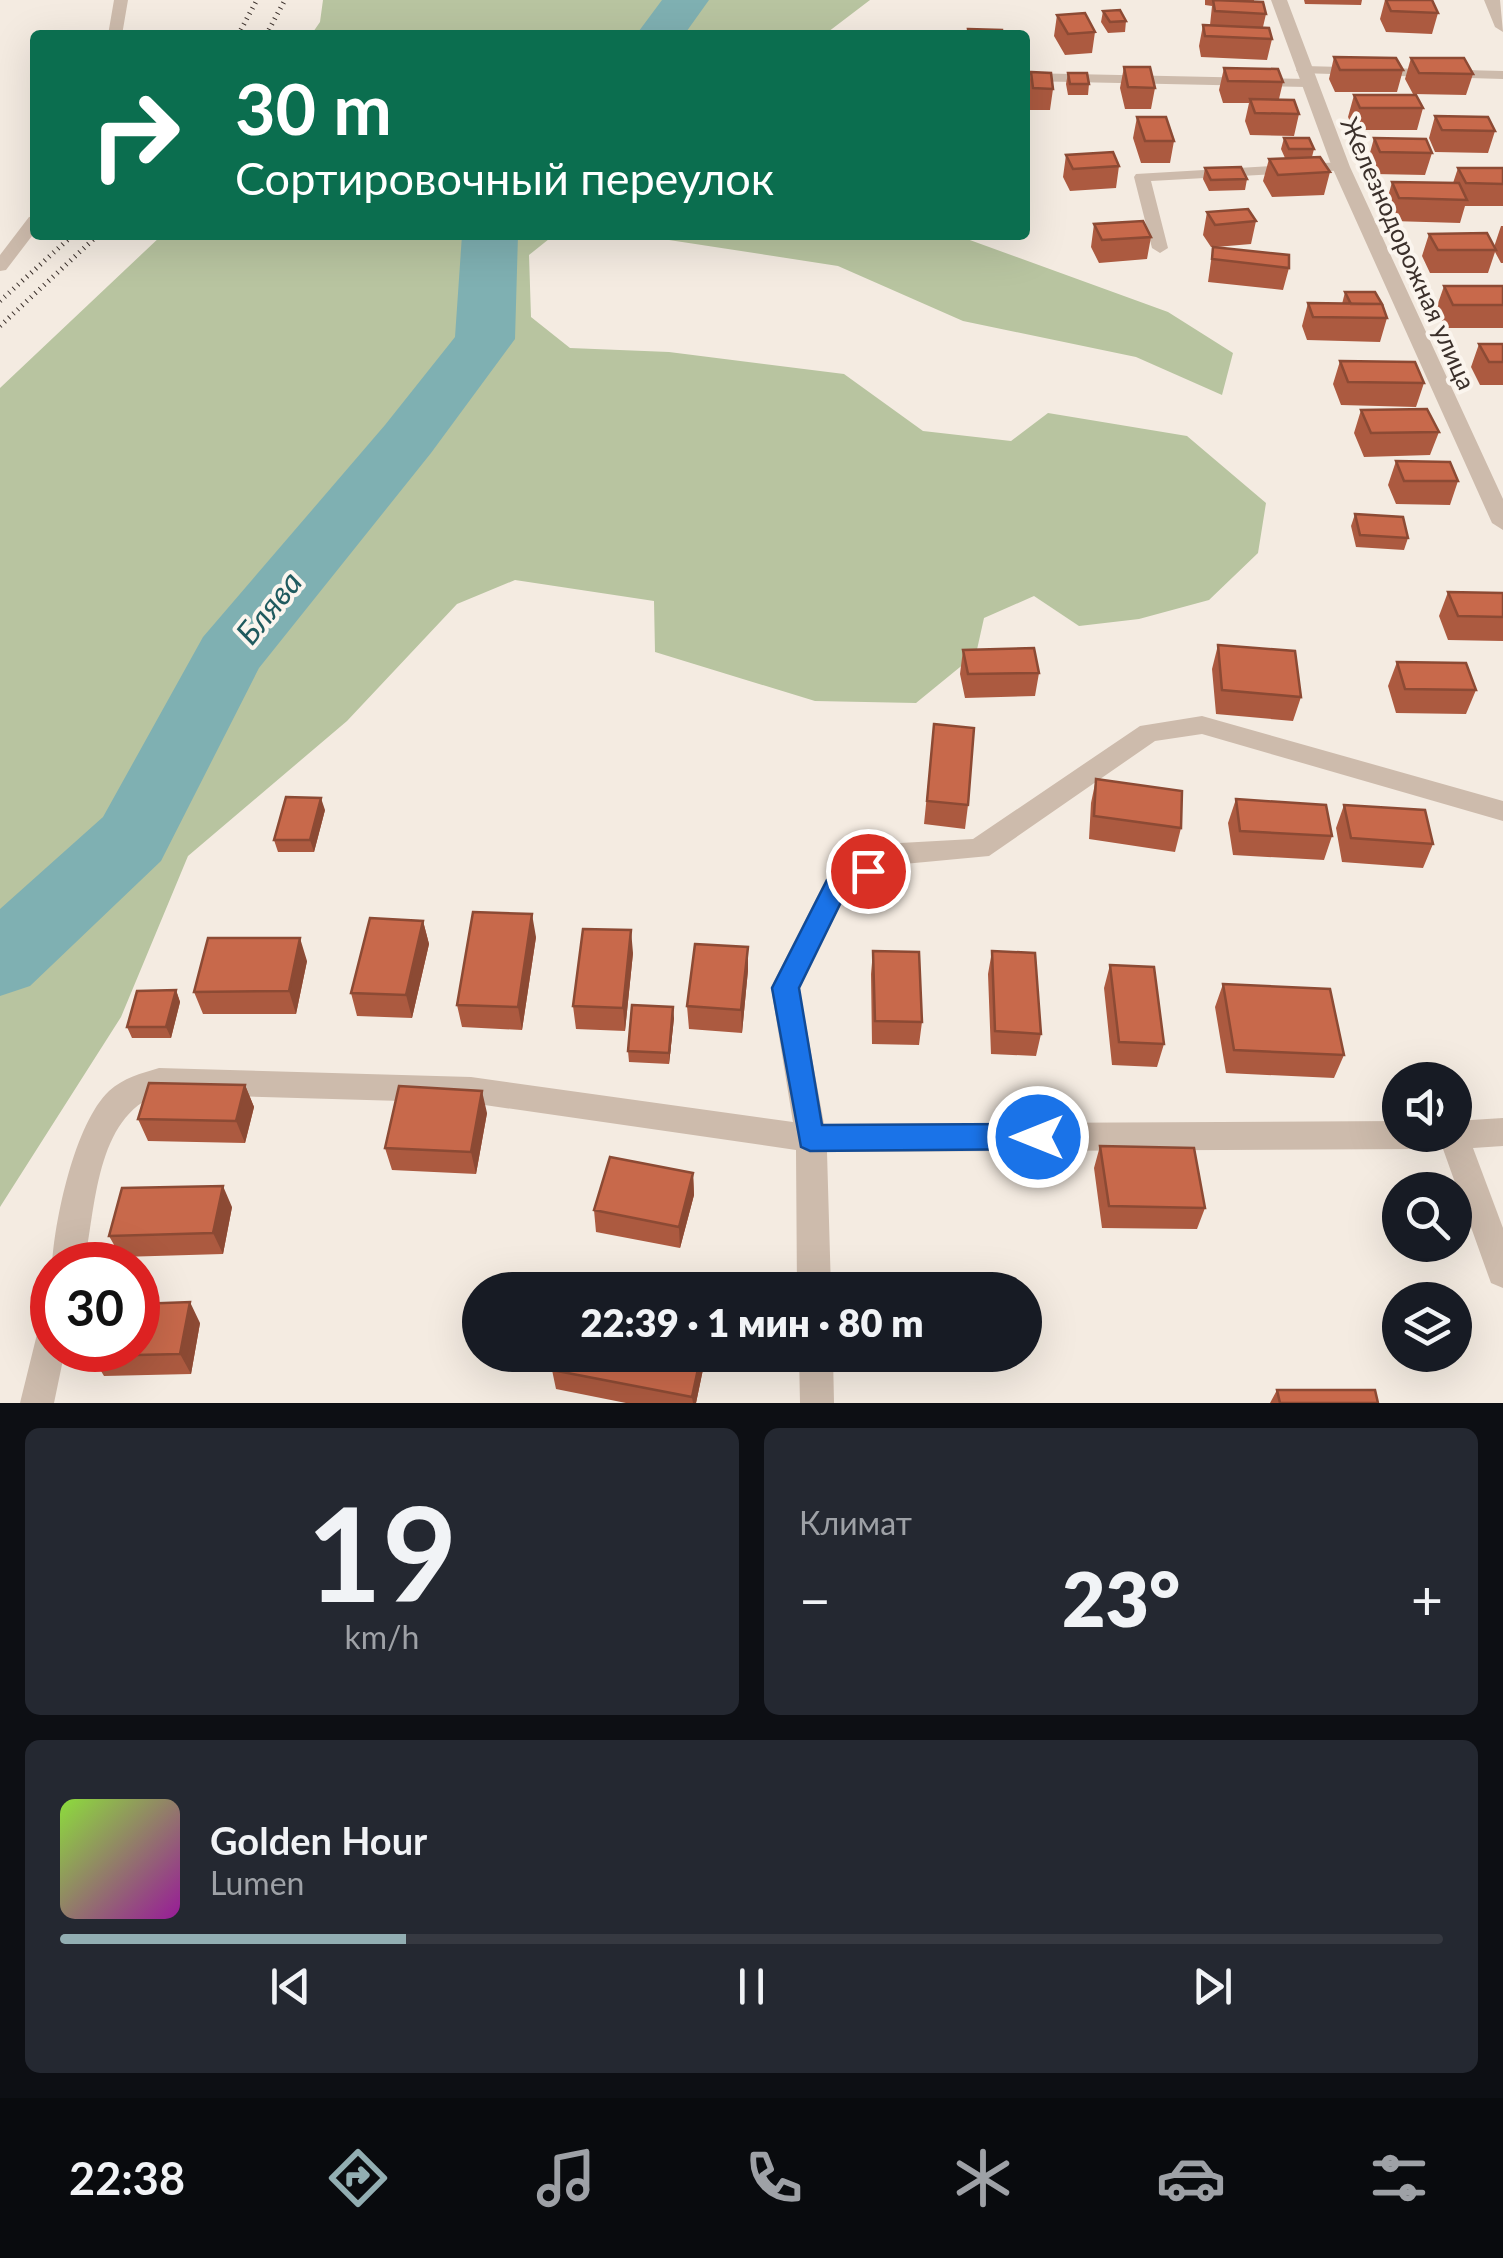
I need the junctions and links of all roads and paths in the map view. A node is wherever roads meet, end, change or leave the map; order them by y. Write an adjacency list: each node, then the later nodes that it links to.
1 (121, 0): 5 (lane)
2 (1279, 0): 7 (street, Железнодорожная улица)
3 (1492, 0): 4 (street)
4 (1503, 26)
5 (116, 30)
6 (1503, 75): 7 (lane)
7 (1305, 77): 8 (lane); 9 (street, Железнодорожная улица)
8 (1030, 78)
9 (1341, 167): 11 (lane); 13 (street, Железнодорожная улица)
10 (30, 227): 12 (lane)
11 (1160, 248)
12 (0, 266)
13 (1503, 523)
14 (1503, 811): 18 (street)
15 (1503, 1132): 16 (street)
16 (1472, 1134)
17 (1382, 1135): 18 (street)
18 (810, 1138): 20 (street); 21 (street)
19 (1460, 1152): 22 (street)
20 (73, 1242)
21 (814, 1272)
22 (1503, 1272)
23 (44, 1372): 25 (street)
24 (816, 1372): 26 (street)
25 (37, 1403)
26 (817, 1403)

